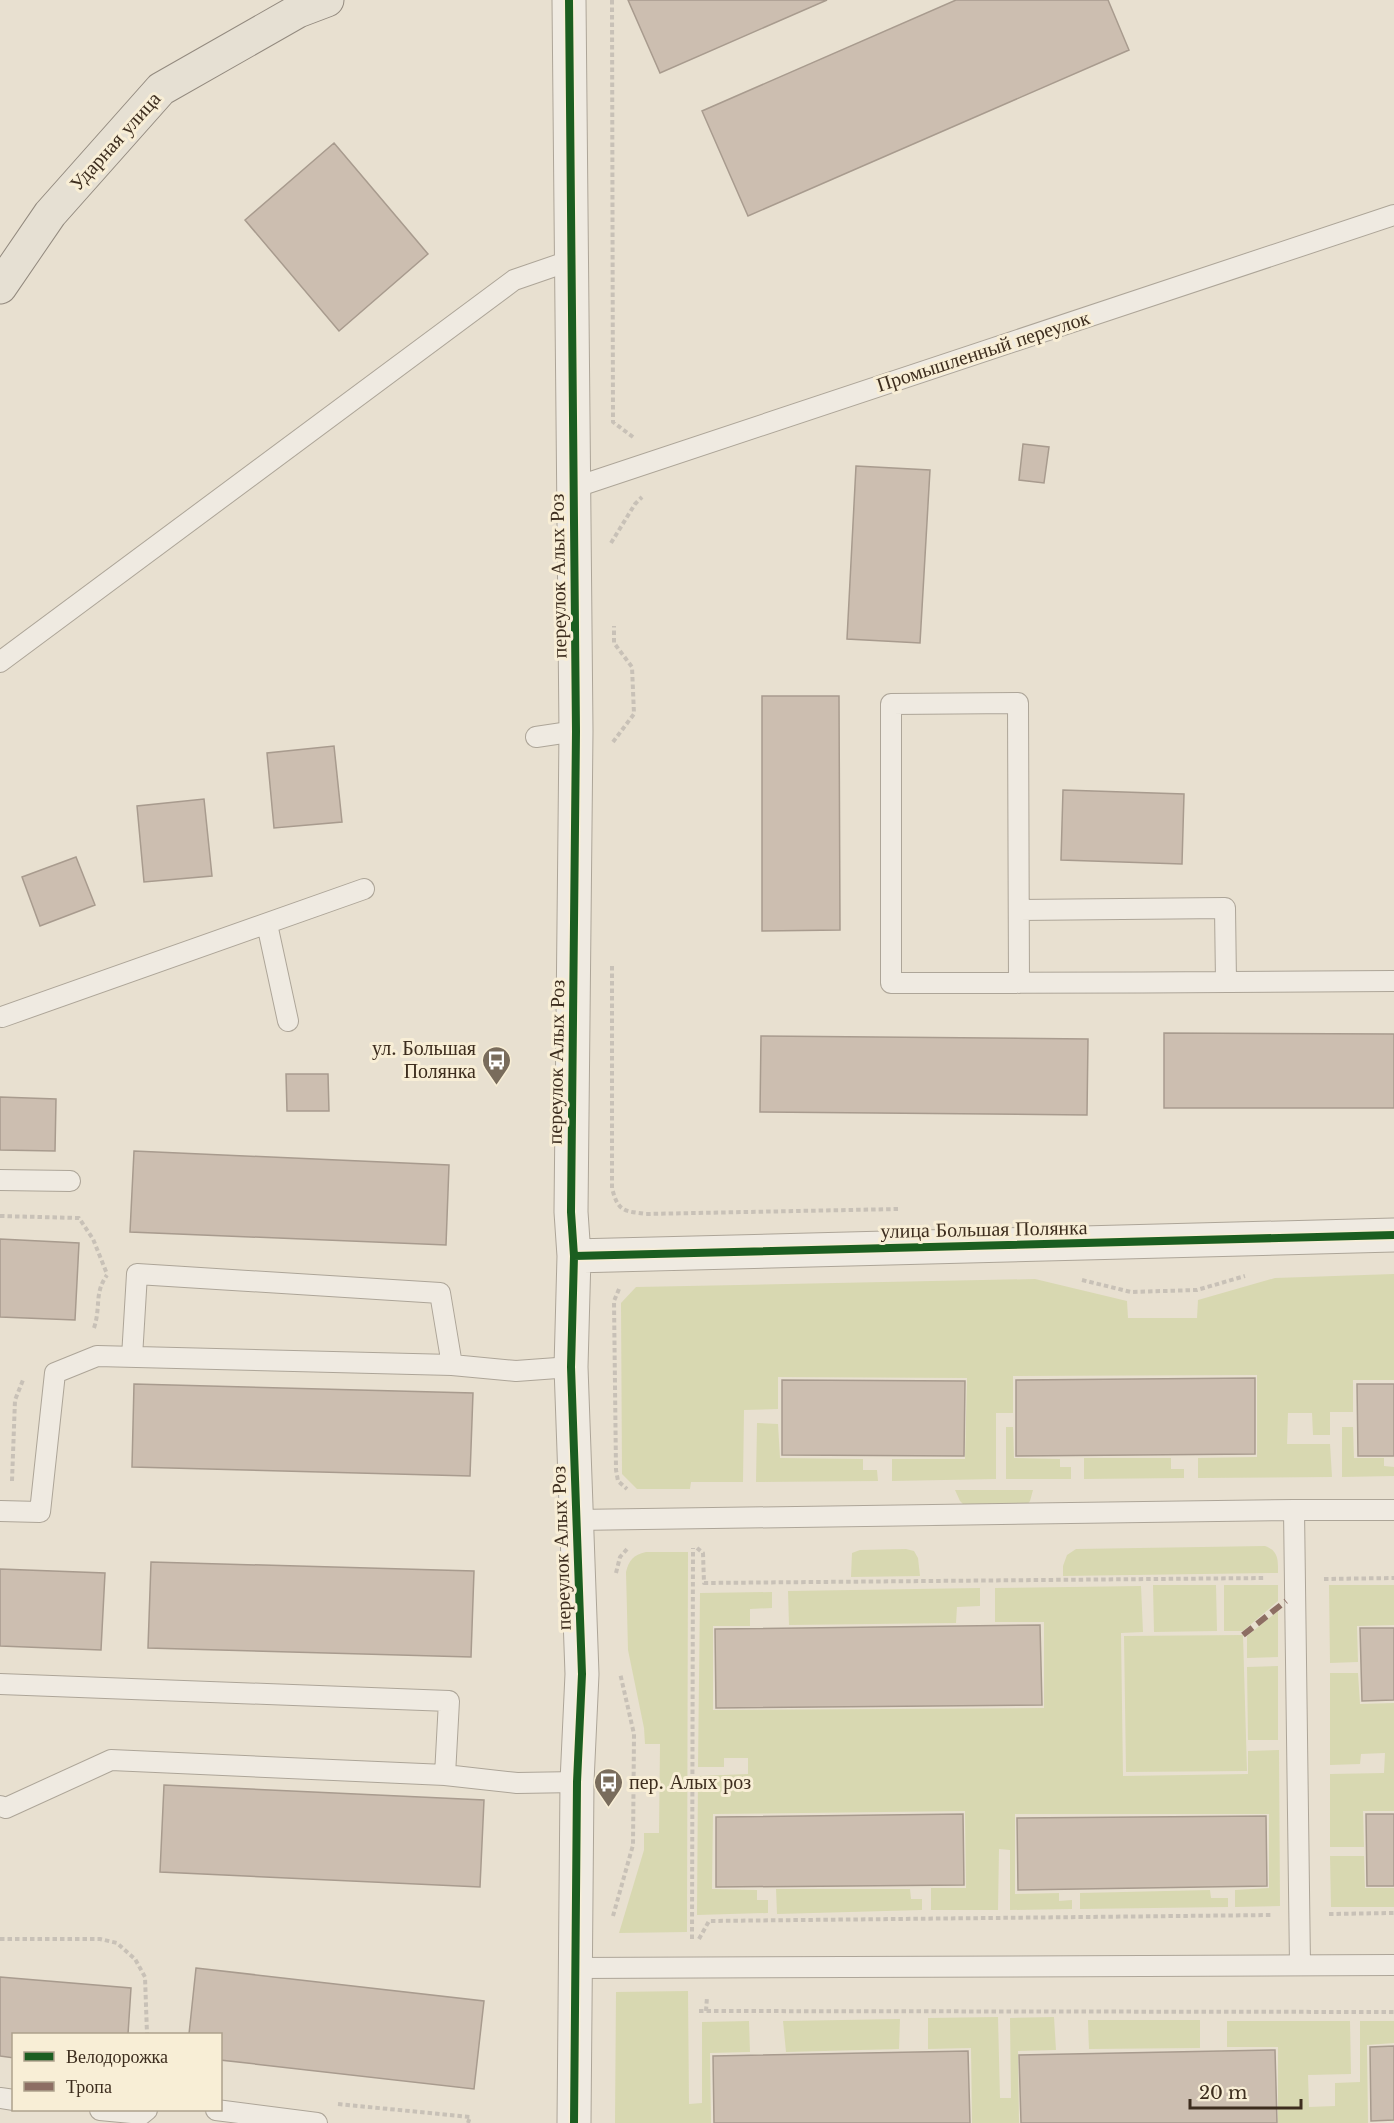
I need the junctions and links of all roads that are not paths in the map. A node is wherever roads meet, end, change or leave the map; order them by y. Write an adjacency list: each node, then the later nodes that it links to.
1 (327, 0): 5 (main road, Ударная улица)
2 (569, 0): 4 (street, переулок Алых Роз)
3 (1394, 215): 6 (lane, Промышленный переулок)
4 (572, 260): 6 (street, переулок Алых Роз); 7 (lane)
5 (0, 287)
6 (573, 488): 8 (street, переулок Алых Роз)
7 (0, 662)
8 (576, 731): 9 (lane); 21 (street, переулок Алых Роз)
9 (536, 737)
10 (364, 889): 12 (lane)
11 (1019, 910): 14 (lane); 15 (lane); 15 (lane)
12 (267, 924): 16 (lane); 17 (lane)
13 (1394, 981): 14 (lane)
14 (1226, 982): 15 (lane)
15 (1019, 983)
16 (1, 1016)
17 (288, 1021)
18 (0, 1180): 19 (lane)
19 (70, 1181)
20 (1394, 1235): 21 (street, улица Большая Полянка)
21 (574, 1256): 24 (street, переулок Алых Роз)
22 (132, 1357): 23 (lane); 23 (lane); 27 (lane)
23 (452, 1365): 24 (lane)
24 (571, 1368): 28 (street, переулок Алых Роз)
25 (1294, 1510): 26 (lane); 28 (lane); 33 (lane)
26 (1394, 1510)
27 (0, 1511)
28 (575, 1520): 31 (street, переулок Алых Роз)
29 (0, 1684): 30 (lane)
30 (445, 1775): 31 (lane); 32 (lane)
31 (577, 1782): 35 (street, переулок Алых Роз)
32 (0, 1806)
33 (1300, 1965): 34 (lane); 35 (lane)
34 (1394, 1965)
35 (589, 1969): 40 (street, переулок Алых Роз)
36 (222, 2110): 39 (lane)
37 (116, 2111): 38 (lane)
38 (145, 2111)
39 (317, 2123)
40 (574, 2123)

